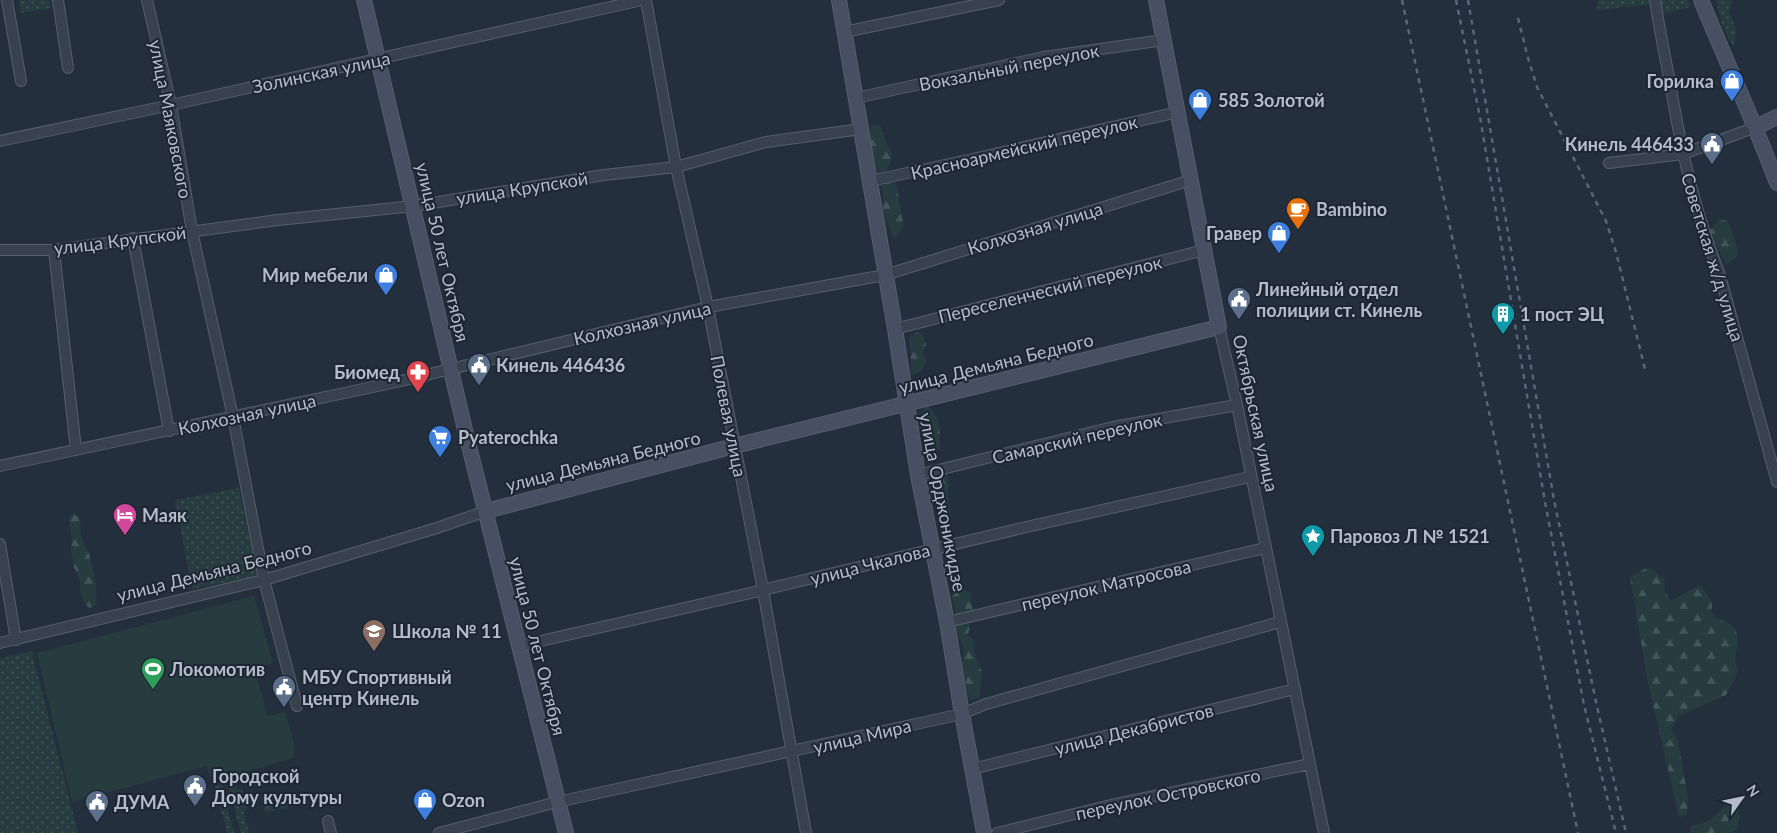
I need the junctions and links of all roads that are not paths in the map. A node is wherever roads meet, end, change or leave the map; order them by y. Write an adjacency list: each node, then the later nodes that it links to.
1 (7, 0): 15 (street)
2 (58, 0): 14 (street)
3 (147, 0): 17 (street, улица Маяковского)
4 (364, 0): 13 (main road, улица 50 лет Октября)
5 (644, 0): 13 (street, Золинская улица); 25 (street, Полевая улица)
6 (839, 0): 11 (main road, улица Орджоникидзе)
7 (999, 0): 11 (street)
8 (1156, 0): 12 (main road, Октябрьская улица)
9 (1656, 0): 23 (street, Советская ж/д улица)
10 (1701, 0): 20 (main road)
11 (844, 32): 16 (main road, улица Орджоникидзе)
12 (1164, 40): 16 (street, Вокзальный переулок); 18 (main road, Октябрьская улица)
13 (379, 59): 17 (street, Золинская улица); 29 (main road, улица 50 лет Октября)
14 (68, 68)
15 (21, 81)
16 (856, 98): 21 (main road, улица Орджоникидзе)
17 (171, 105): 22 (street, Золинская улица); 30 (street, улица Маяковского)
18 (1178, 112): 26 (main road, Октябрьская улица); 27 (street, Красноармейский переулок)
19 (1777, 117): 20 (main road)
20 (1756, 127): 23 (street); 28 (main road)
21 (861, 129): 25 (street, улица Крупской); 27 (main road, улица Орджоникидзе)
22 (0, 141)
23 (1683, 154): 24 (street); 49 (street, Советская ж/д улица)
24 (1609, 164)
25 (676, 167): 29 (street, улица Крупской); 36 (street, Полевая улица)
26 (1191, 180): 34 (main road, Октябрьская улица); 35 (street, Колхозная улица)
27 (870, 181): 35 (main road, улица Орджоникидзе)
28 (1777, 183)
29 (414, 206): 30 (street, улица Крупской); 39 (main road, улица 50 лет Октября)
30 (192, 231): 31 (street, улица Крупской); 42 (street, улица Маяковского)
31 (133, 238): 33 (street, улица Крупской); 43 (street)
32 (0, 250): 33 (street, улица Крупской)
33 (54, 250): 45 (street)
34 (1204, 250): 37 (main road, Октябрьская улица); 38 (street, Переселенческий переулок)
35 (885, 275): 36 (street, Колхозная улица); 38 (main road, улица Орджоникидзе)
36 (708, 307): 39 (street, Колхозная улица); 44 (street, Полевая улица)
37 (1219, 326): 40 (main road, улица Демьяна Бедного); 41 (street, Октябрьская улица)
38 (895, 329): 40 (main road, улица Орджоникидзе)
39 (451, 369): 42 (street, Колхозная улица); 50 (main road, улица 50 лет Октября)
40 (906, 405): 44 (main road, улица Демьяна Бедного); 47 (main road, улица Орджоникидзе)
41 (1237, 405): 47 (street, Самарский переулок); 48 (street, Октябрьская улица)
42 (233, 417): 43 (street, Колхозная улица); 54 (street, улица Маяковского)
43 (169, 431): 45 (street, Колхозная улица)
44 (734, 446): 50 (main road, улица Демьяна Бедного); 55 (street, Полевая улица)
45 (76, 450): 46 (street, Колхозная улица)
46 (0, 466)
47 (918, 475): 53 (main road, улица Орджоникидзе)
48 (1250, 477): 52 (street, Октябрьская улица); 53 (street, улица Чкалова)
49 (1777, 482)
50 (486, 510): 54 (street, улица Демьяна Бедного); 60 (main road, улица 50 лет Октября)
51 (0, 544): 58 (street)
52 (1265, 548): 56 (street, переулок Матросова); 57 (street, Октябрьская улица)
53 (933, 549): 55 (street, улица Чкалова); 56 (main road, улица Орджоникидзе)
54 (264, 580): 58 (street, улица Демьяна Бедного); 62 (street, улица Маяковского)
55 (763, 590): 60 (street, улица Чкалова); 64 (street, Полевая улица)
56 (947, 622): 63 (main road, улица Орджоникидзе)
57 (1280, 622): 61 (street, Октябрьская улица); 63 (street, улица Мира)
58 (16, 640): 59 (street, улица Демьяна Бедного)
59 (0, 643)
60 (519, 646): 67 (main road, улица 50 лет Октября)
61 (1295, 689): 65 (street, Октябрьская улица); 66 (street, улица Декабристов)
62 (297, 706)
63 (962, 714): 64 (street, улица Мира); 66 (main road, улица Орджоникидзе)
64 (792, 752): 67 (street, улица Мира); 72 (street, Полевая улица)
65 (1310, 764): 74 (street, переулок Островского); 75 (street, Октябрьская улица)
66 (972, 769): 73 (main road, улица Орджоникидзе)
67 (557, 802): 70 (street, улица Мира); 71 (main road, улица 50 лет Октября)
68 (328, 821): 69 (street)
69 (331, 833)
70 (439, 833)
71 (566, 833)
72 (806, 833)
73 (984, 833)
74 (997, 833)
75 (1324, 833)

